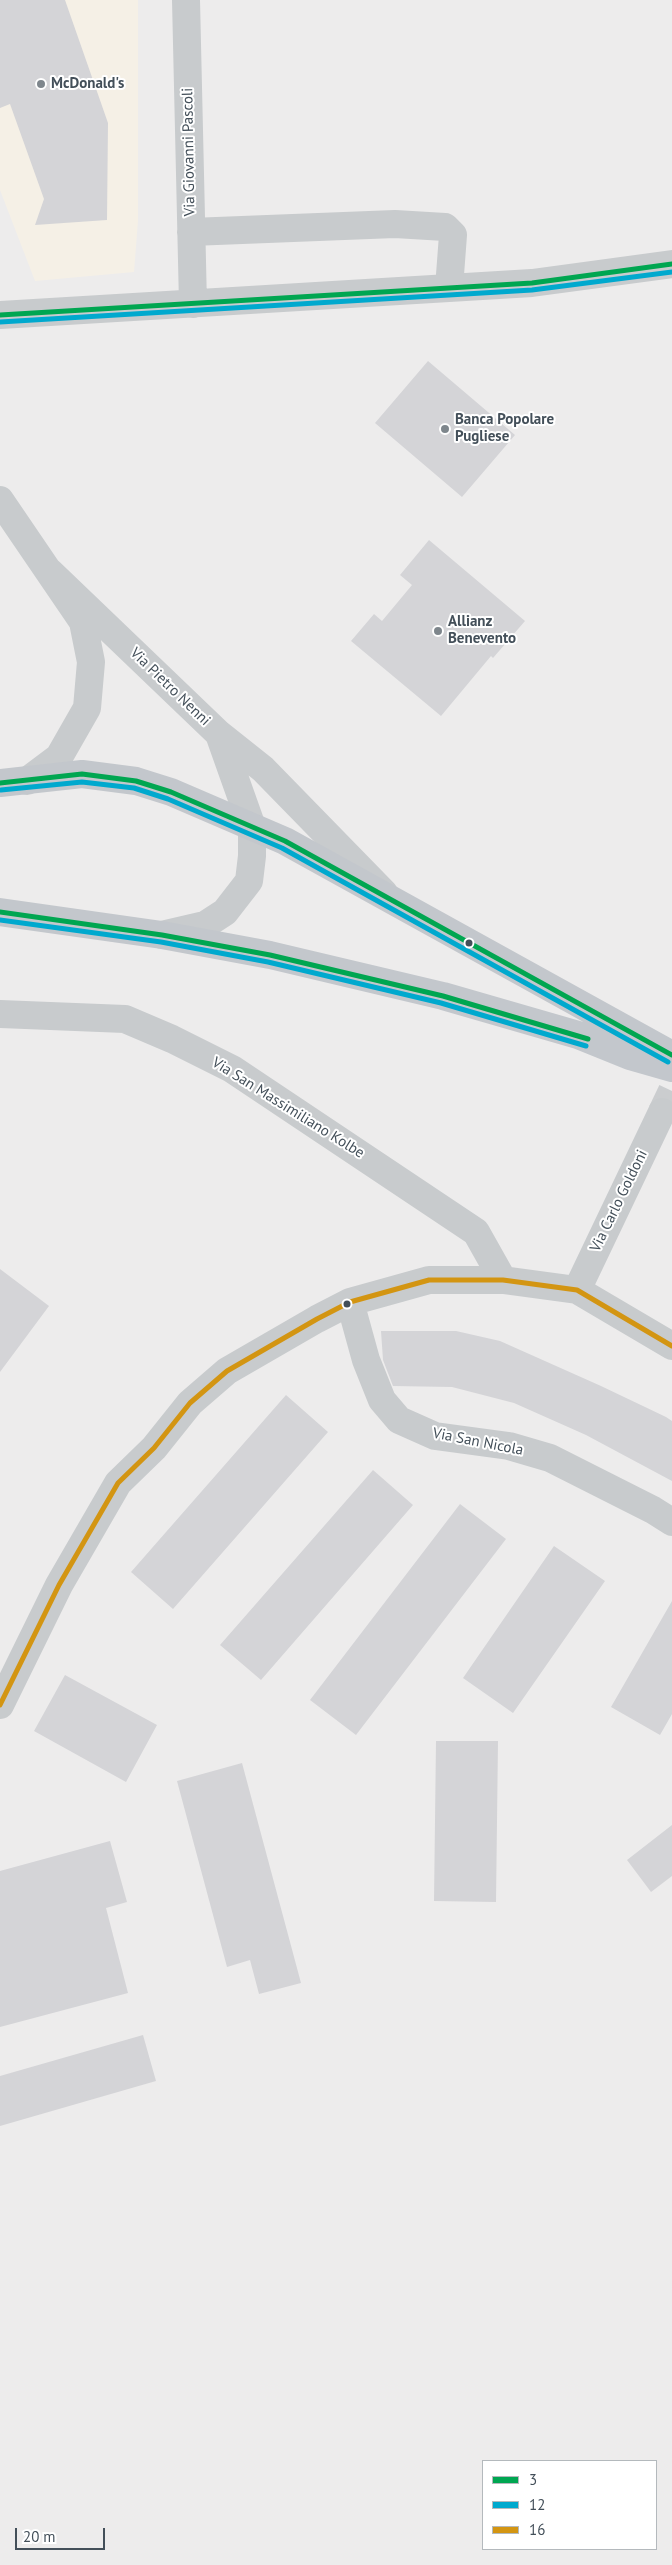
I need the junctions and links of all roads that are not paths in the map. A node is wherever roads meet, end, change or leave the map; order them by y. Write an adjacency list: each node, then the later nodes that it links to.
1 (186, 0): 2 (street, Via Giovanni Pascoli)
2 (191, 232): 4 (street); 5 (street, Via Giovanni Pascoli)
3 (672, 264): 4 (street)
4 (449, 288): 5 (street)
5 (193, 304): 6 (street)
6 (0, 315)
7 (0, 500): 8 (street, Via Pietro Nenni)
8 (50, 572): 9 (street, Via Pietro Nenni); 10 (street, Via Pietro Nenni)
9 (219, 734): 12 (street, Via Pietro Nenni); 13 (street)
10 (27, 781): 11 (main road); 12 (main road)
11 (0, 783)
12 (252, 827): 13 (main road); 15 (street, Via Pietro Nenni)
13 (394, 903): 17 (main road)
14 (0, 912): 15 (main road)
15 (162, 935): 18 (main road)
16 (0, 1014): 20 (street, Via San Massimiliano Kolbe)
17 (672, 1055)
18 (672, 1068)
19 (662, 1112): 21 (street, Via Carlo Goldoni)
20 (503, 1280): 21 (street); 22 (street)
21 (576, 1290): 23 (street)
22 (350, 1302): 24 (street, Via San Nicola); 25 (street)
23 (672, 1346)
24 (672, 1522)
25 (0, 1706)

